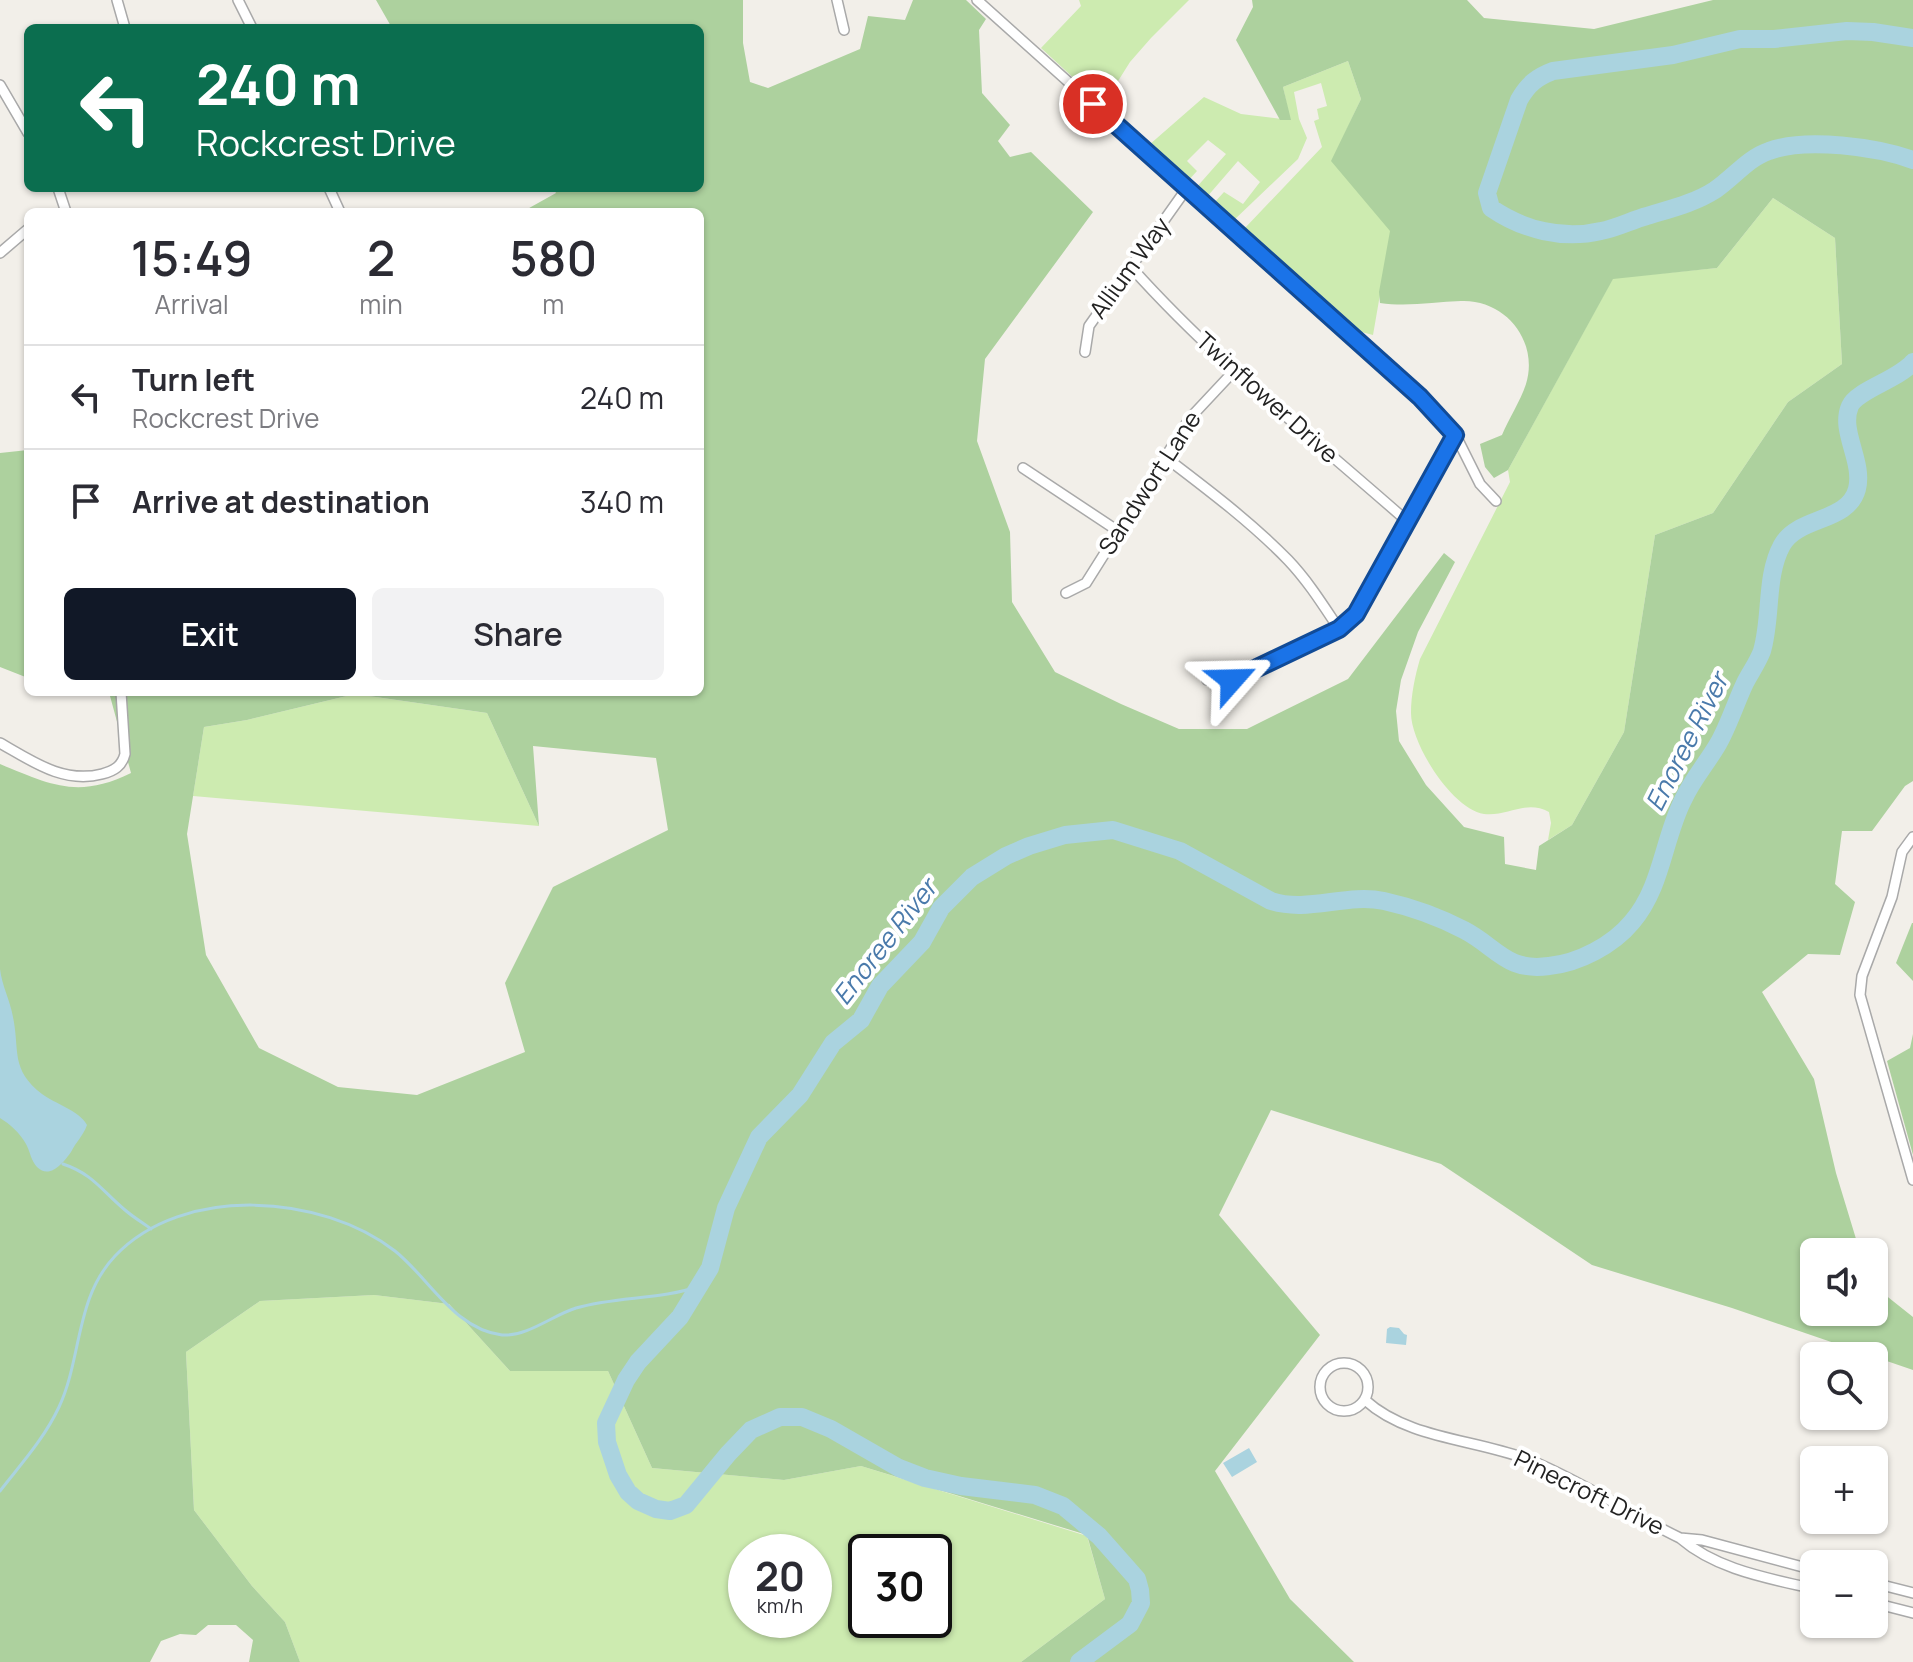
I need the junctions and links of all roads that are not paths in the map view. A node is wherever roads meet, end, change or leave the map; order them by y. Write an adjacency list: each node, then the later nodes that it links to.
1 (117, 0): 5 (street)
2 (238, 0): 6 (street)
3 (837, 0): 7 (street)
4 (977, 0): 10 (street)
5 (124, 24)
6 (247, 24)
7 (844, 30)
8 (0, 85): 9 (street)
9 (24, 126)
10 (1187, 188): 13 (street, Allium Way); 16 (street)
11 (24, 232): 12 (street)
12 (0, 253)
13 (1131, 267): 14 (street, Allium Way); 15 (street, Twinflower Drive)
14 (1085, 352)
15 (1234, 371): 17 (street, Sandwort Lane); 20 (street, Twinflower Drive)
16 (1455, 435): 19 (street); 20 (street)
17 (1165, 457): 21 (street, Sandwort Lane); 23 (street)
18 (1023, 468): 21 (street)
19 (1496, 501)
20 (1408, 522): 23 (street)
21 (1118, 531): 22 (street, Sandwort Lane)
22 (1066, 593)
23 (1339, 629): 24 (street)
24 (1207, 680)
25 (121, 696): 26 (street)
26 (0, 743)
27 (1913, 837): 28 (street)
28 (1913, 1180)
29 (1365, 1400): 29 (street); 30 (street, Pinecroft Drive)
30 (1680, 1538): 31 (street, Pinecroft Drive); 32 (street, Pinecroft Drive)
31 (1800, 1566)
32 (1800, 1585)
33 (1888, 1587): 34 (street)
34 (1913, 1593)
35 (1888, 1607): 36 (street)
36 (1913, 1613)

